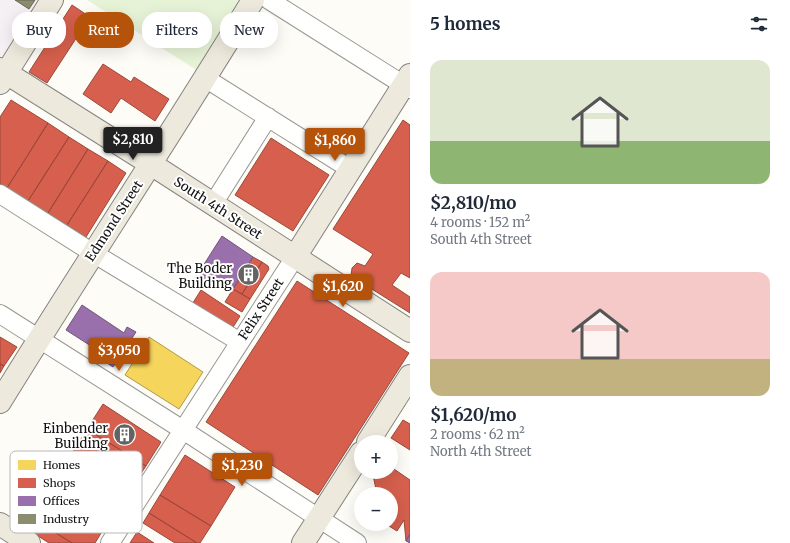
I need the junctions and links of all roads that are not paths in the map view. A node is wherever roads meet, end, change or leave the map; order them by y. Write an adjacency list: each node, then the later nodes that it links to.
1 (52, 0): 4 (main road)
2 (253, 0): 5 (main road, Edmond Street)
3 (269, 0): 6 (street)
4 (2, 75): 8 (main road, South 4th Street)
5 (204, 78): 7 (street); 8 (main road, Edmond Street)
6 (408, 83): 9 (main road, Felix Street)
7 (268, 117): 9 (street); 11 (street)
8 (151, 164): 11 (main road, South 4th Street); 12 (main road, Edmond Street)
9 (350, 169): 13 (main road, Felix Street)
10 (0, 194): 12 (street)
11 (213, 204): 13 (main road, South 4th Street)
12 (93, 253): 16 (main road, Edmond Street); 17 (street)
13 (294, 257): 15 (main road, South 4th Street); 17 (street, Felix Street)
14 (0, 314): 16 (street)
15 (410, 331)
16 (39, 339): 19 (main road, Edmond Street); 20 (street)
17 (240, 342): 20 (street, Felix Street)
18 (410, 376): 21 (main road)
19 (0, 402)
20 (183, 430): 23 (street, Felix Street); 24 (street)
21 (372, 435)
22 (354, 464): 24 (main road)
23 (142, 493)
24 (319, 519): 31 (main road); 32 (street)
25 (0, 524): 26 (main road)
26 (10, 531)
27 (14, 533): 29 (main road)
28 (116, 533): 30 (street, Felix Street)
29 (29, 543)
30 (110, 543)
31 (303, 543)
32 (357, 543)

